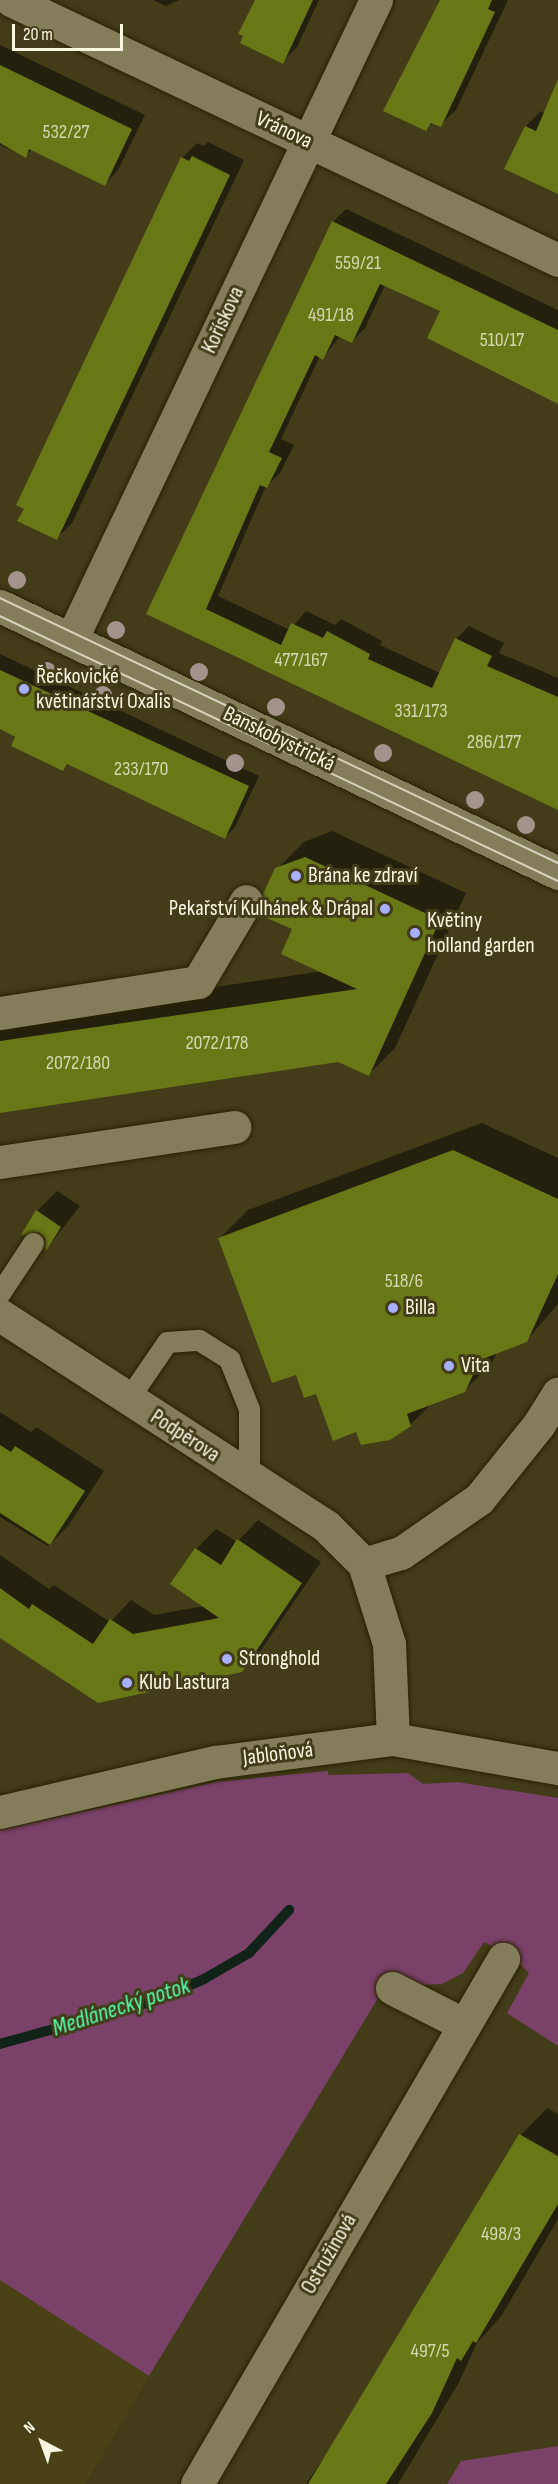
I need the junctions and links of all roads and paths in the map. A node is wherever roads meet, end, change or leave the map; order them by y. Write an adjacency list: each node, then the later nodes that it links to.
1 (11, 0): 3 (street, Vránova)
2 (376, 0): 3 (street, Kořískova)
3 (309, 141): 4 (street, Vránova); 6 (street, Kořískova)
4 (558, 260)
5 (0, 606): 6 (street, Banskobystrická)
6 (71, 640): 7 (street, Banskobystrická)
7 (558, 873)
8 (246, 901): 9 (street)
9 (0, 1013)
10 (234, 1127): 11 (street)
11 (0, 1161)
12 (33, 1243): 13 (lane)
13 (0, 1293)
14 (0, 1315): 16 (street, Podpěrova)
15 (558, 1393): 18 (street)
16 (128, 1399): 17 (street, Podpěrova); 17 (lane)
17 (249, 1477): 18 (street, Podpěrova)
18 (364, 1564): 19 (street, Podpěrova)
19 (393, 1739): 20 (street, Jabloňová); 21 (street, Jabloňová)
20 (558, 1768)
21 (0, 1812)
22 (503, 1959): 24 (street, Ostružinová)
23 (392, 1988): 24 (street)
24 (463, 2024): 25 (street, Ostružinová)
25 (197, 2484)

